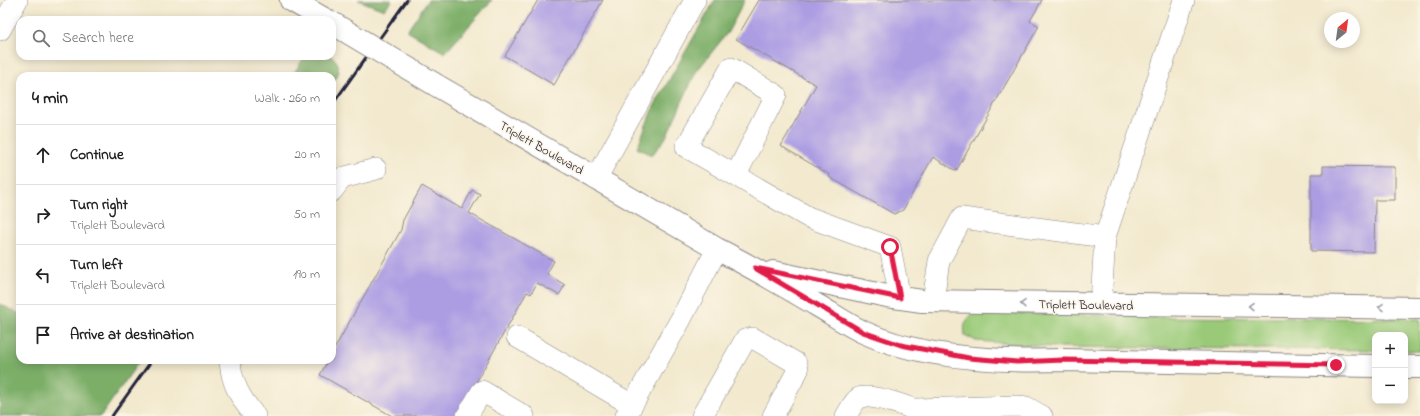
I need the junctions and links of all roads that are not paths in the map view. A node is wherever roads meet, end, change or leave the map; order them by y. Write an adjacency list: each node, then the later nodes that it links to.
1 (17, 0): 7 (street)
2 (694, 0): 10 (street)
3 (1184, 0): 12 (street)
4 (301, 2): 5 (main road)
5 (320, 16)
6 (336, 25): 10 (main road, Triplett Boulevard, bridge)
7 (0, 30)
8 (376, 169): 11 (street)
9 (736, 175): 9 (street); 15 (street)
10 (596, 179): 13 (main road, Triplett Boulevard)
11 (336, 186)
12 (1105, 237): 16 (street); 17 (street)
13 (717, 249): 14 (main road, Triplett Boulevard); 24 (street)
14 (755, 268): 15 (main road, Triplett Boulevard); 21 (main road, Triplett Boulevard)
15 (900, 298): 16 (main road, Triplett Boulevard)
16 (933, 301): 17 (main road, Triplett Boulevard, one-way to 16)
17 (1101, 304): 18 (main road, Triplett Boulevard, one-way to 17)
18 (1420, 308)
19 (517, 337): 24 (street)
20 (230, 364): 26 (street)
21 (1372, 366)
22 (1408, 367): 23 (main road)
23 (1420, 367)
24 (629, 411)
25 (918, 414): 31 (street); 32 (street)
26 (255, 416)
27 (467, 416): 28 (street)
28 (524, 416)
29 (702, 416): 30 (street)
30 (773, 416)
31 (846, 416)
32 (1042, 416)

